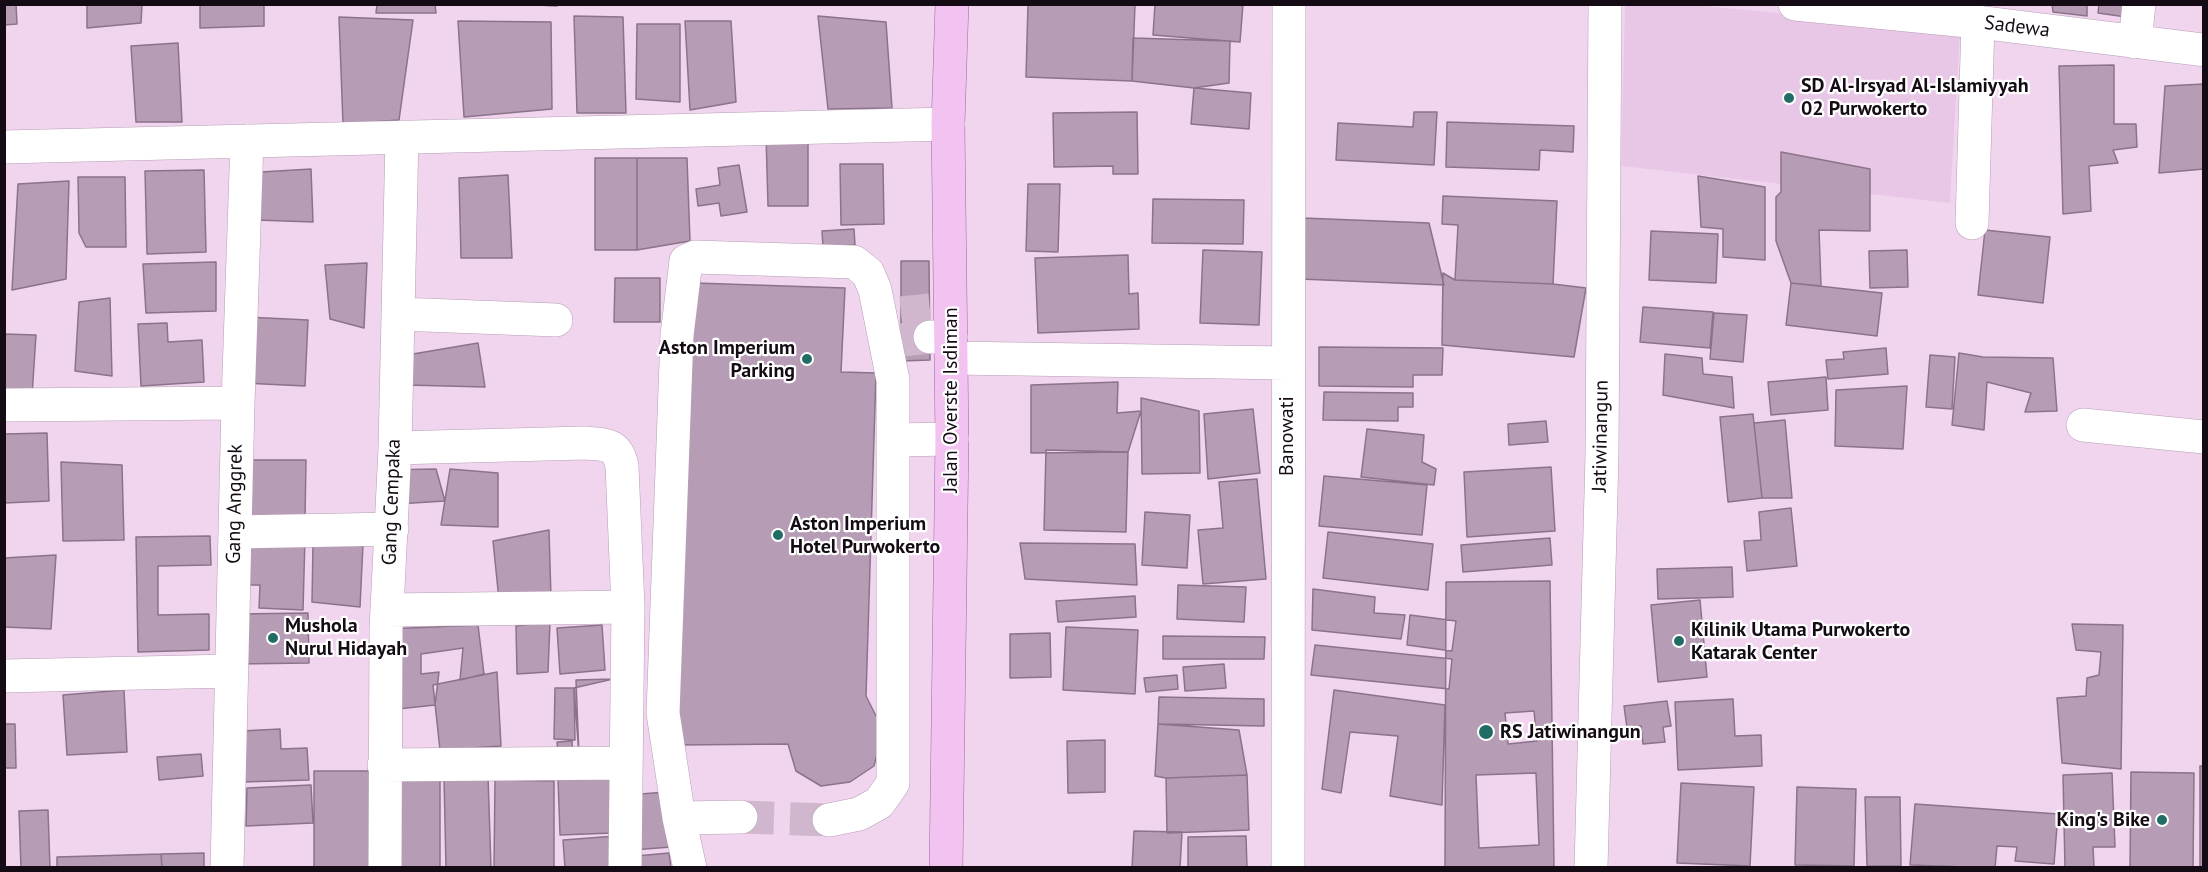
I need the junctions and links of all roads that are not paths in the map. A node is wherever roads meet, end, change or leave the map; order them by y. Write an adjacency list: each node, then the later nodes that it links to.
1 (952, 4): 9 (main road, Jalan Overste Isdiman)
2 (1289, 4): 17 (street, Banowati)
3 (1605, 4): 42 (street, Jatiwinangun)
4 (1795, 4): 6 (street, Sadewa)
5 (2139, 4): 7 (street)
6 (1978, 22): 7 (street, Sadewa); 13 (street)
7 (2135, 42): 8 (street, Sadewa)
8 (2204, 50)
9 (948, 124): 10 (street); 16 (main road, Jalan Overste Isdiman)
10 (402, 137): 11 (street); 14 (street, Gang Cempaka)
11 (247, 141): 12 (street); 18 (street, Gang Anggrek)
12 (4, 147)
13 (1972, 223)
14 (398, 314): 15 (street); 24 (street, Gang Cempaka)
15 (556, 320)
16 (920, 329): 17 (street); 22 (main road, Jalan Overste Isdiman); 23 (street); 34 (street)
17 (1287, 363): 41 (street, Banowati)
18 (238, 403): 19 (street); 26 (street, Gang Anggrek)
19 (4, 405)
20 (2083, 425): 21 (street)
21 (2204, 437)
22 (952, 439): 23 (street); 40 (main road, Jalan Overste Isdiman)
23 (893, 440): 35 (street)
24 (395, 448): 25 (street, Gang Cempaka); 27 (street)
25 (392, 530): 26 (street); 28 (street, Gang Cempaka)
26 (235, 532): 29 (street, Gang Anggrek)
27 (628, 607): 28 (street); 31 (street)
28 (388, 610): 32 (street, Gang Cempaka)
29 (231, 671): 30 (street); 36 (street, Gang Anggrek)
30 (4, 676)
31 (625, 763): 32 (street); 38 (street)
32 (384, 765): 37 (street, Gang Cempaka)
33 (741, 817): 34 (street)
34 (679, 818): 39 (street)
35 (829, 820)
36 (227, 867)
37 (385, 867)
38 (625, 867)
39 (690, 867)
40 (946, 867)
41 (1288, 867)
42 (1591, 867)

